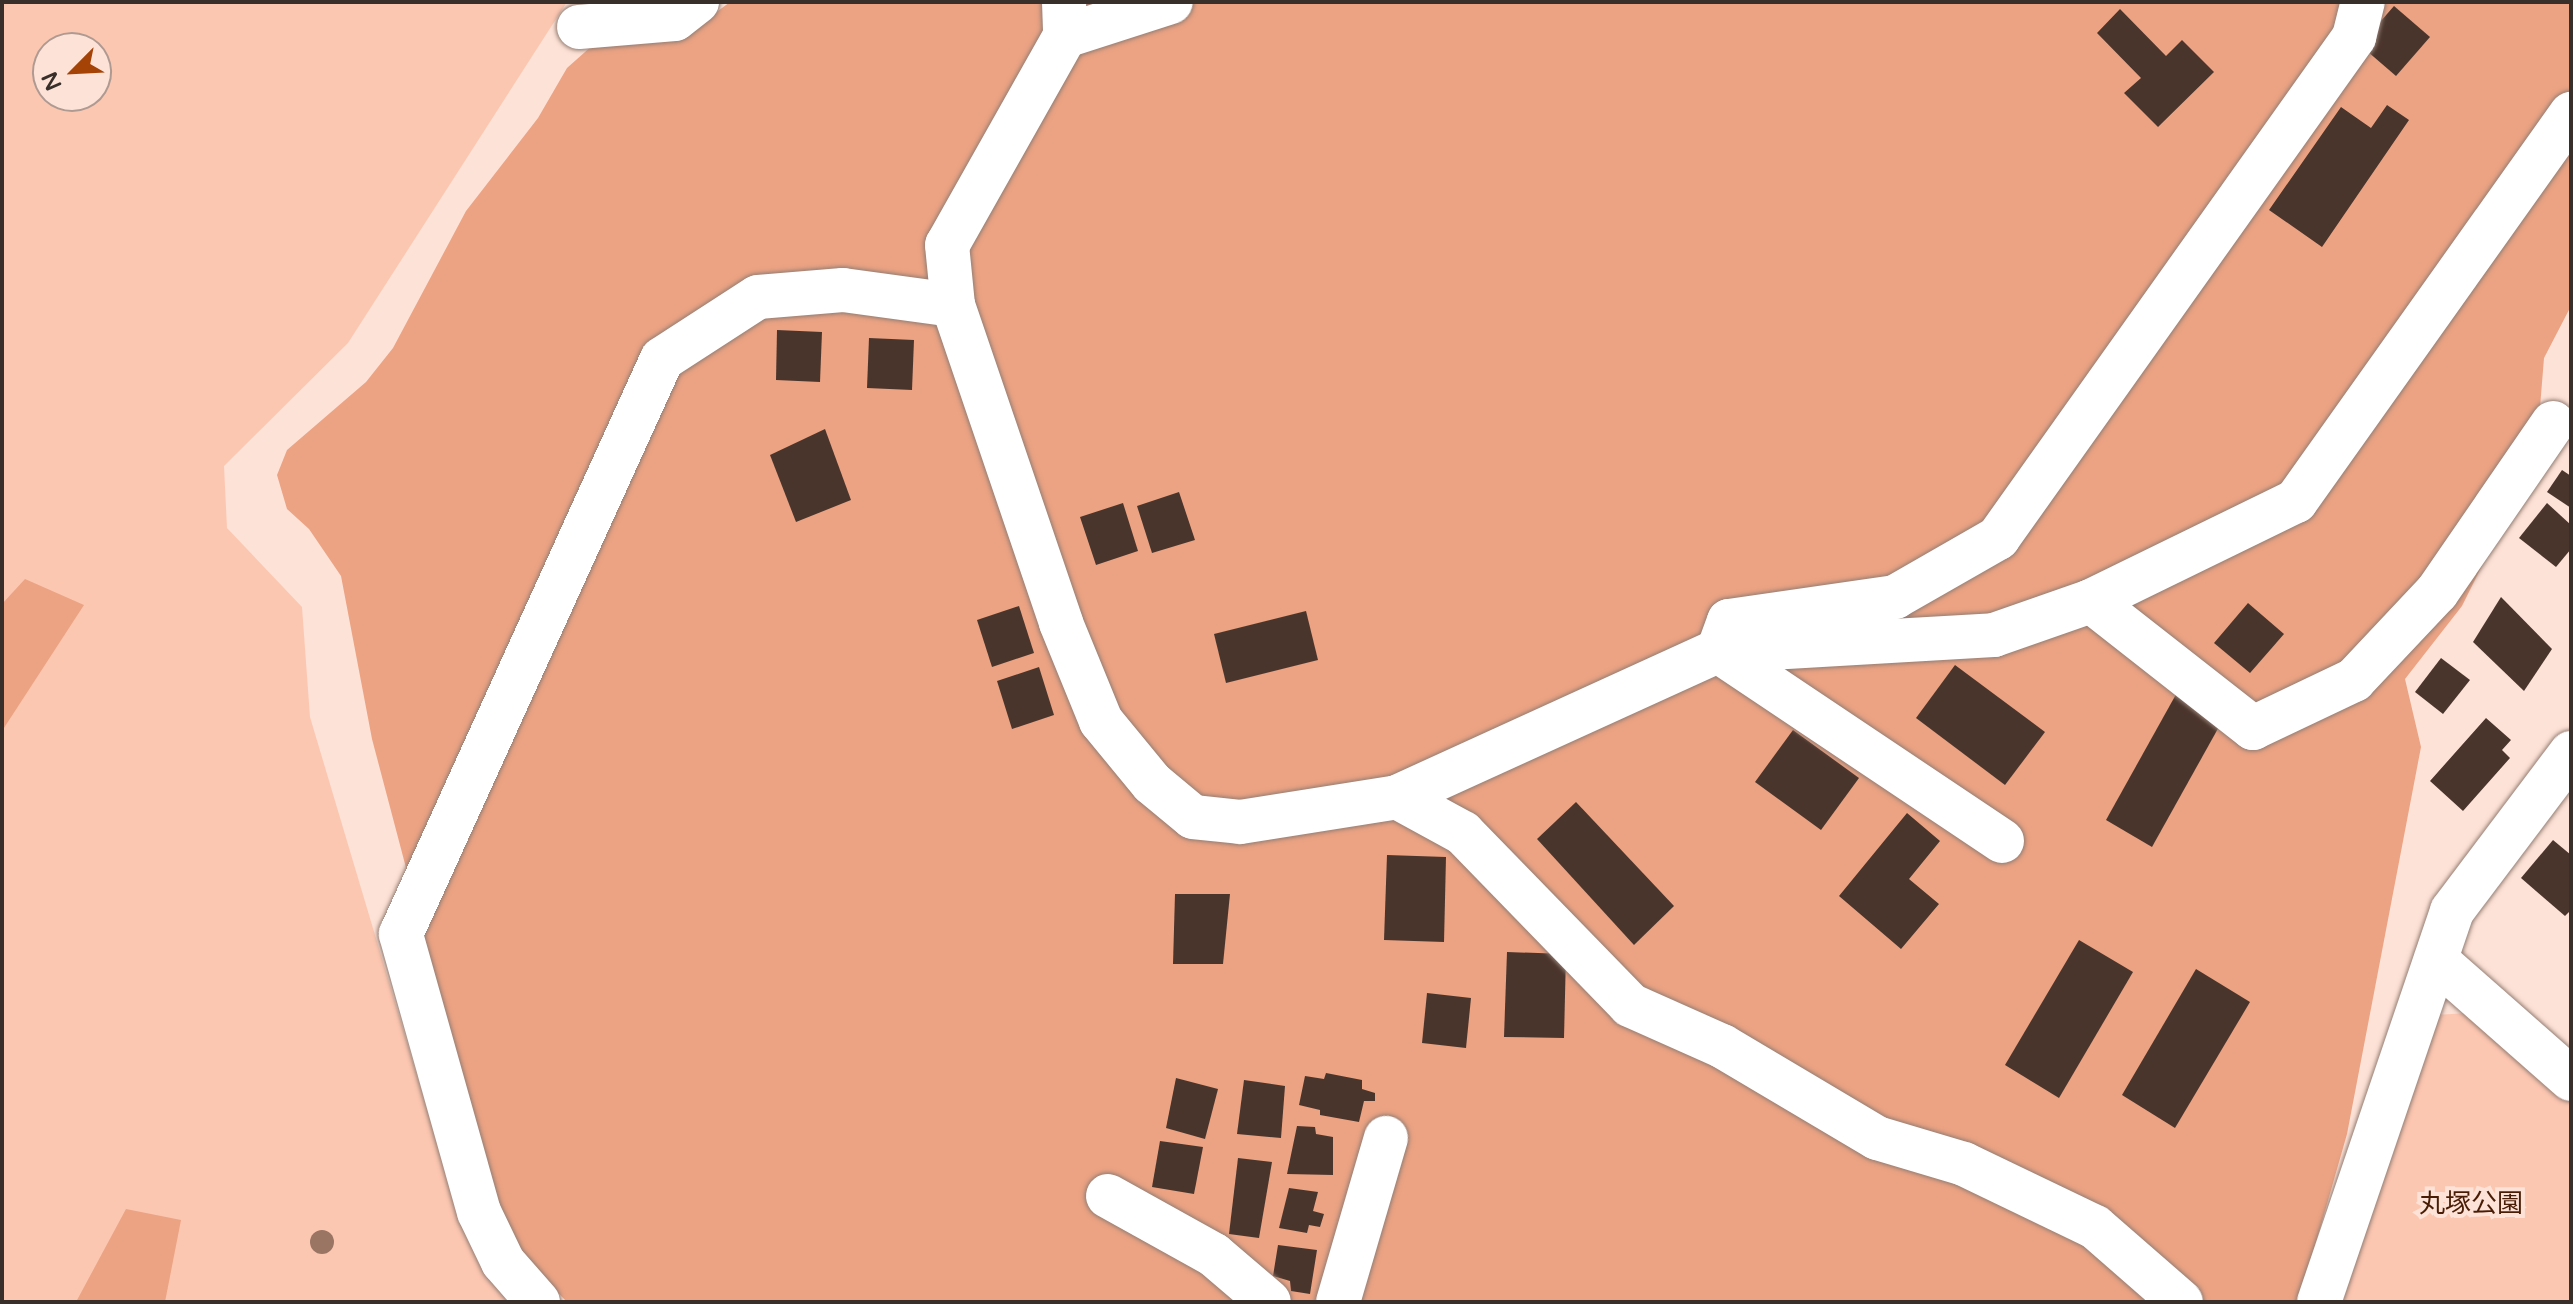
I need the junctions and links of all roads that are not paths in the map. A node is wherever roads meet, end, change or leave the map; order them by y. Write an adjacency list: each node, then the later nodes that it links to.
1 (697, 2): 5 (street)
2 (1171, 2): 4 (street)
3 (2363, 2): 10 (street)
4 (1064, 19): 7 (street)
5 (579, 27)
6 (2571, 114): 9 (street)
7 (953, 305): 12 (street); 18 (street)
8 (2553, 423): 9 (street)
9 (2091, 601): 10 (street)
10 (1718, 651): 12 (street); 13 (street)
11 (2570, 756): 14 (street)
12 (1397, 797): 21 (street)
13 (2002, 841)
14 (2436, 960): 15 (street); 22 (street)
15 (2571, 1079)
16 (1386, 1138): 20 (street)
17 (1108, 1196): 19 (street)
18 (538, 1302)
19 (1269, 1302)
20 (1338, 1302)
21 (2181, 1302)
22 (2319, 1302)

